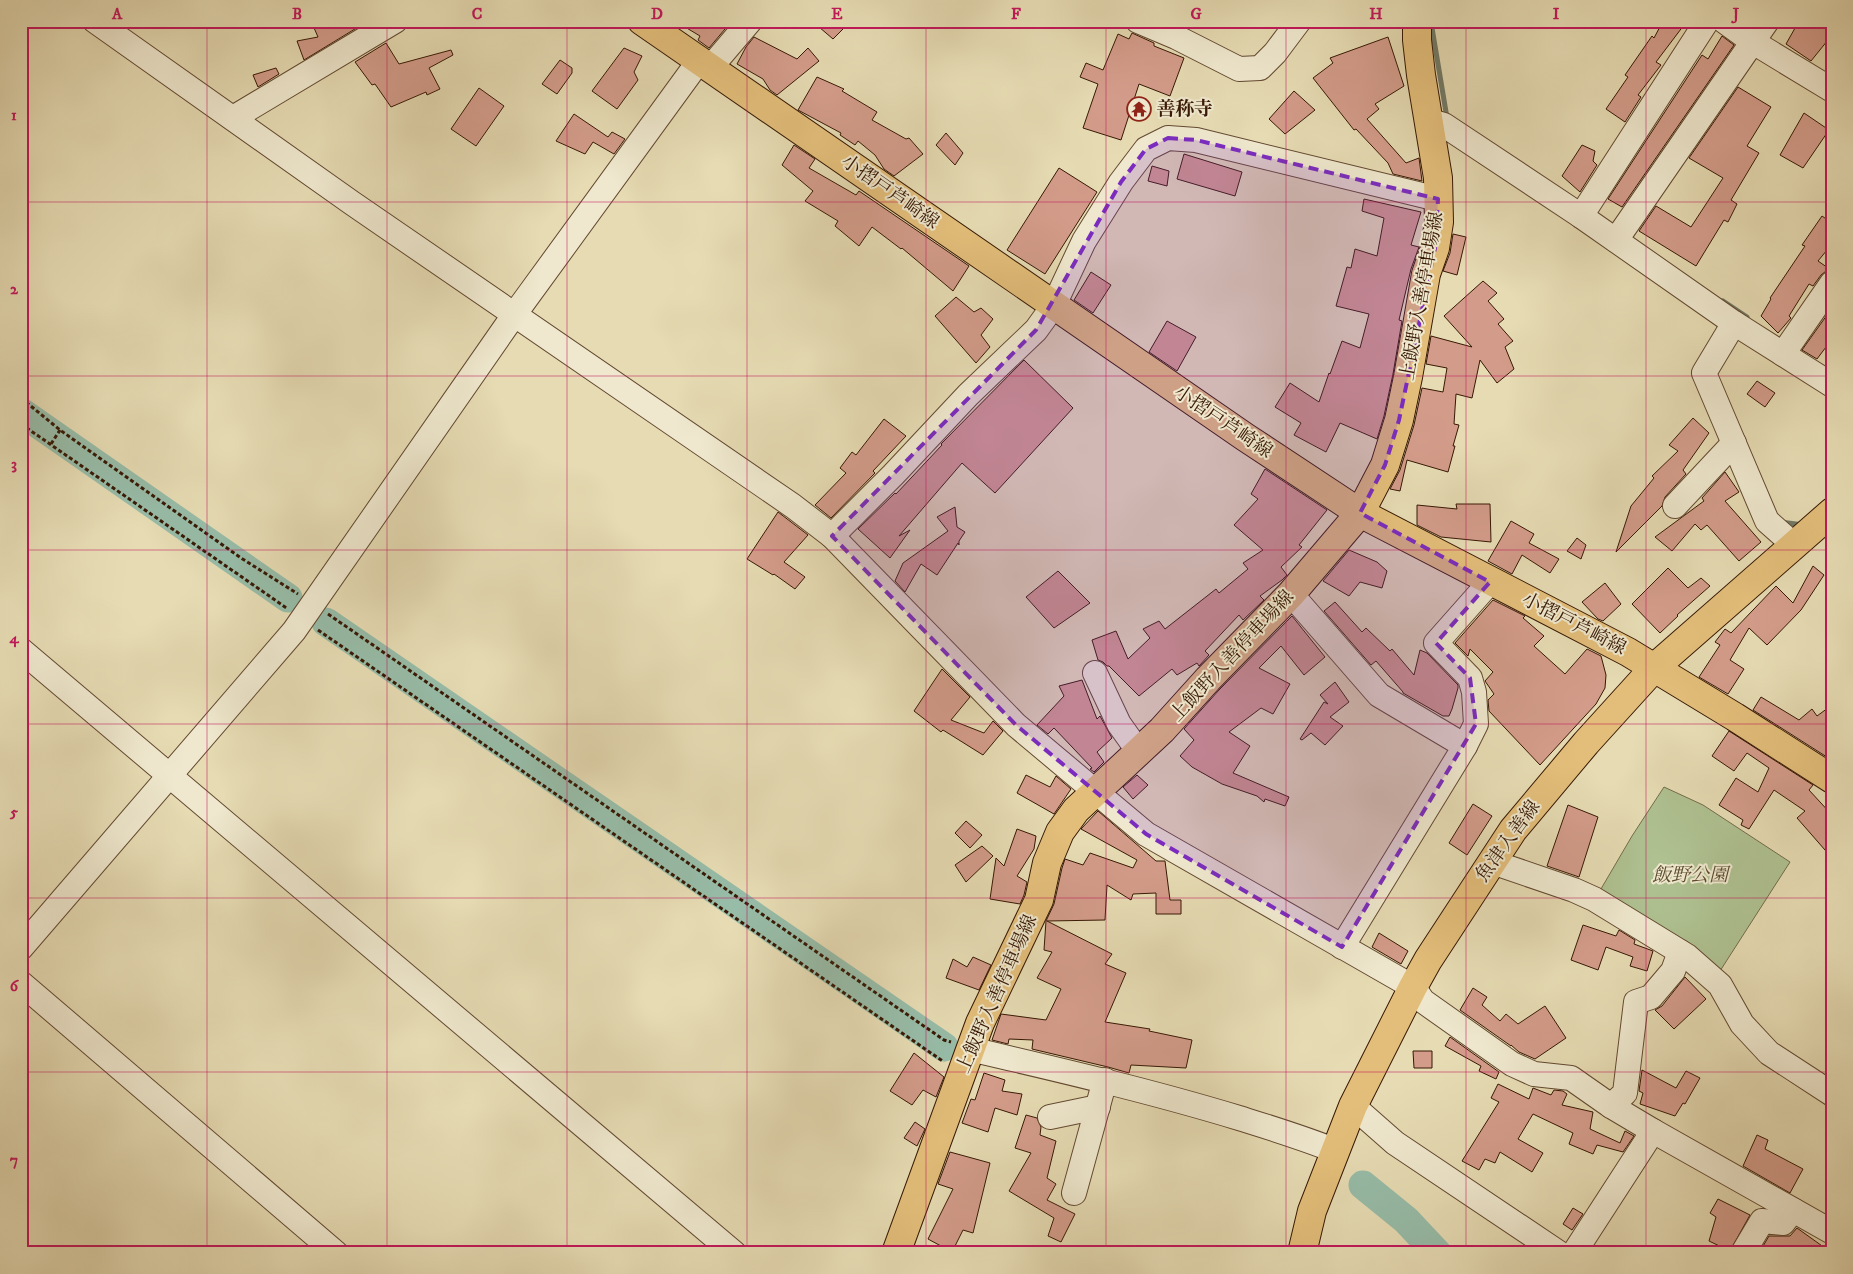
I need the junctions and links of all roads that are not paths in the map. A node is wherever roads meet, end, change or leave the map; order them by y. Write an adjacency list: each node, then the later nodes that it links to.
1 (94, 21): 14 (street)
2 (642, 21): 12 (main road, 小摺戸芦崎線)
3 (750, 21): 12 (street)
4 (1138, 21): 5 (street)
5 (1299, 21)
6 (1418, 21): 15 (main road, 上飯野入善停車場線)
7 (1707, 21): 17 (street)
8 (1724, 21): 11 (street)
9 (1767, 21): 11 (street)
10 (390, 22): 14 (street)
11 (1753, 42): 13 (street); 18 (street)
12 (704, 64): 20 (main road, 小摺戸芦崎線); 21 (street)
13 (1832, 90)
14 (233, 118): 21 (street)
15 (1427, 120): 16 (main road, 上飯野入善停車場線); 17 (street)
16 (1438, 199): 20 (street); 28 (main road, 上飯野入善停車場線)
17 (1581, 216): 18 (street)
18 (1616, 240): 22 (street)
19 (1832, 283): 23 (street)
20 (1054, 305): 28 (main road, 小摺戸芦崎線); 29 (street)
21 (514, 314): 29 (street); 38 (street)
22 (1734, 323): 23 (street); 25 (street)
23 (1782, 354): 24 (street)
24 (1832, 385)
25 (1734, 444): 26 (street); 30 (street)
26 (1675, 506)
27 (1832, 512): 30 (main road, 魚津入善線)
28 (1360, 513): 31 (main road, 小摺戸芦崎線); 32 (main road, 上飯野入善停車場線)
29 (832, 536): 40 (street)
30 (1794, 546): 34 (main road, 魚津入善線)
31 (1490, 582): 34 (main road, 小摺戸芦崎線); 36 (street)
32 (1291, 594): 36 (street); 37 (main road, 上飯野入善停車場線)
33 (21, 650): 38 (street)
34 (1654, 668): 39 (main road, 小摺戸芦崎線); 41 (main road, 魚津入善線)
35 (1095, 673): 37 (street)
36 (1465, 746): 42 (street)
37 (1139, 752): 40 (main road, 上飯野入善停車場線)
38 (170, 775): 43 (street); 60 (street)
39 (1832, 779)
40 (1095, 792): 42 (street); 47 (main road, 上飯野入善停車場線)
41 (1492, 862): 44 (street); 46 (main road, 魚津入善線)
42 (1342, 947): 46 (street)
43 (21, 948)
44 (1680, 952): 49 (street); 51 (street)
45 (21, 982): 59 (street)
46 (1412, 987): 50 (main road, 魚津入善線); 51 (street)
47 (966, 1061): 48 (street); 61 (main road, 上飯野入善停車場線)
48 (1105, 1080): 52 (street); 55 (street)
49 (1832, 1094)
50 (1353, 1106): 55 (main road, 魚津入善線); 63 (street)
51 (1612, 1106): 54 (street)
52 (1098, 1107): 53 (street); 56 (street)
53 (1050, 1117)
54 (1653, 1131): 57 (street); 64 (street)
55 (1336, 1151): 62 (main road, 魚津入善線)
56 (1074, 1193)
57 (1793, 1210): 58 (street); 65 (street)
58 (1832, 1232)
59 (336, 1253)
60 (734, 1253)
61 (896, 1253)
62 (1302, 1253)
63 (1559, 1253)
64 (1574, 1253)
65 (1743, 1253)

